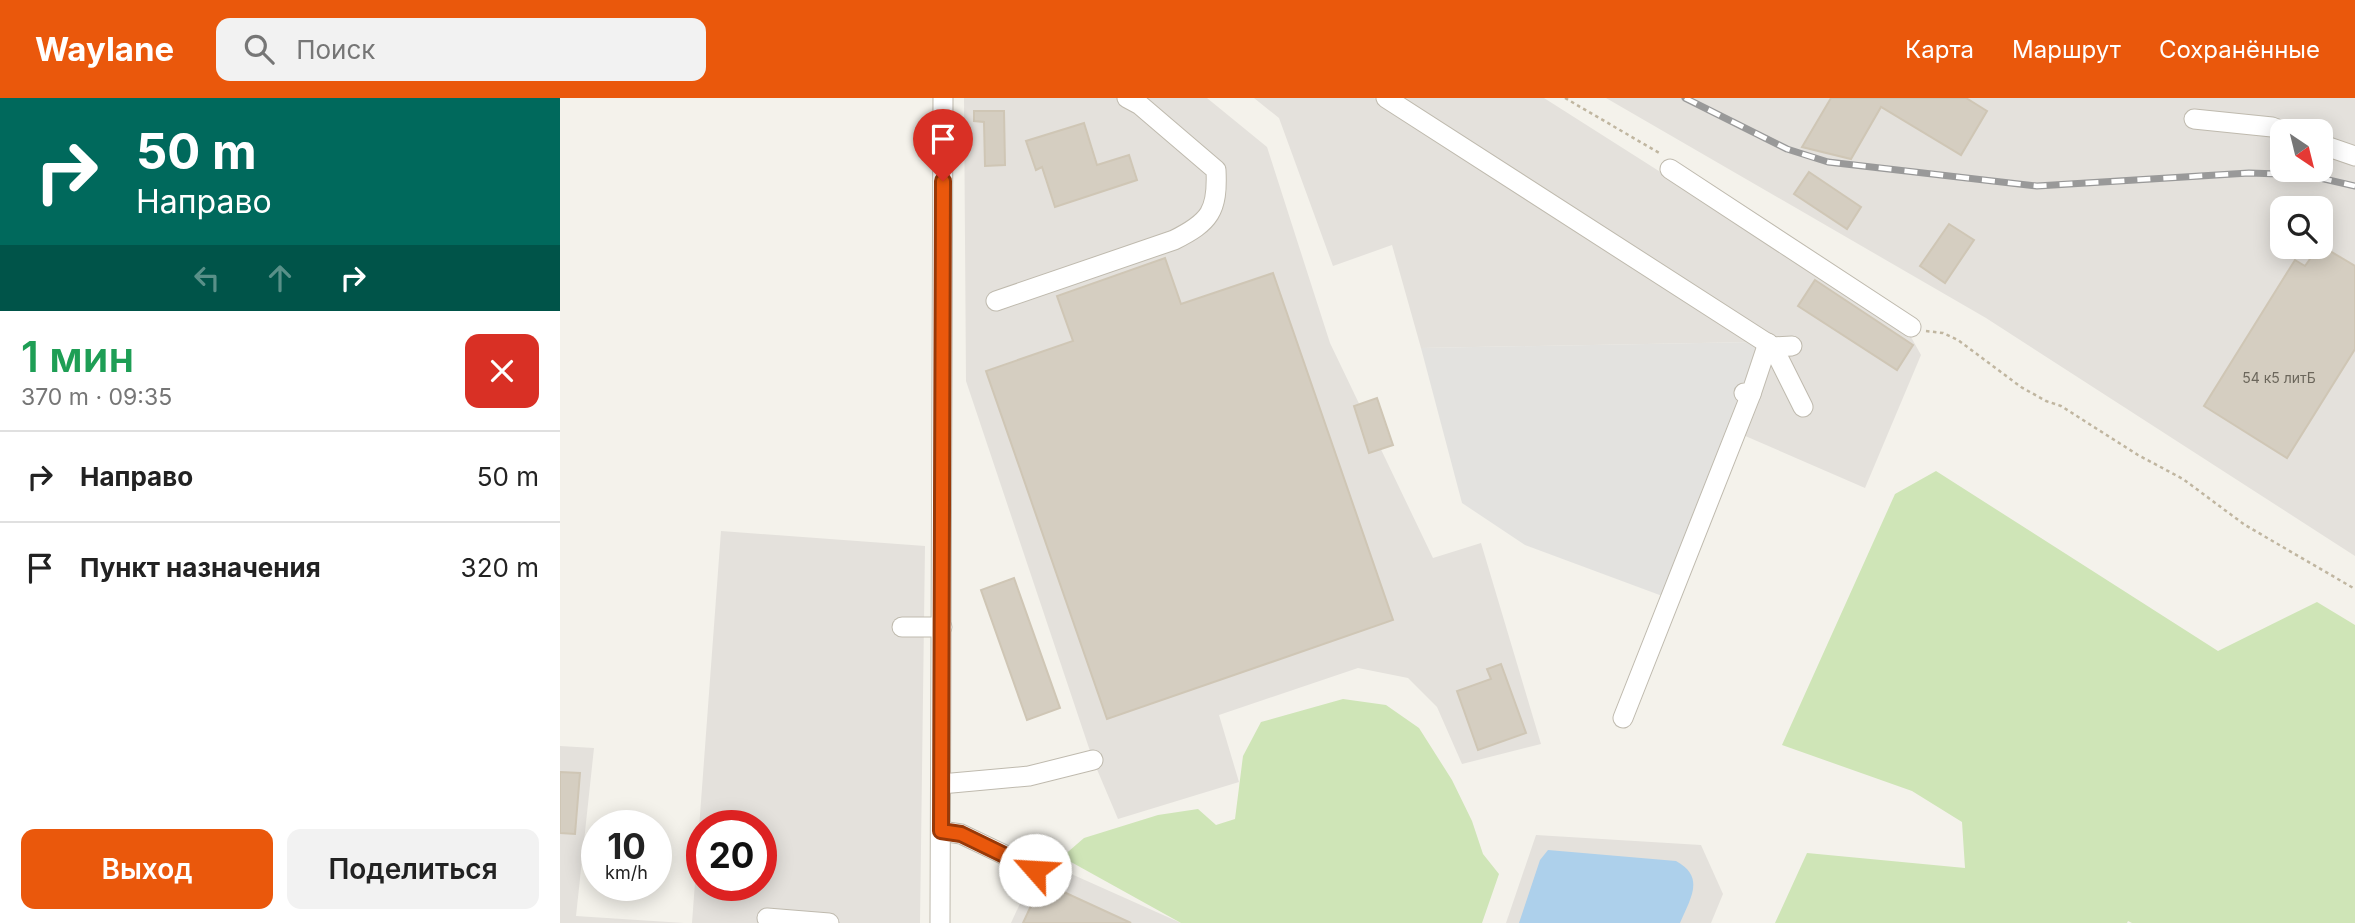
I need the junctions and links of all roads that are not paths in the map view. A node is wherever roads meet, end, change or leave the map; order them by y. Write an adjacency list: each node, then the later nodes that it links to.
1 (943, 98): 13 (street)
2 (1127, 98): 9 (street)
3 (1386, 98): 11 (street)
4 (2194, 119): 5 (street)
5 (2270, 127)
6 (2333, 148): 7 (street)
7 (2355, 156)
8 (1670, 169): 10 (street)
9 (996, 301)
10 (1911, 327)
11 (1778, 345): 12 (street); 15 (street)
12 (1803, 407)
13 (942, 626): 14 (street); 17 (street)
14 (902, 627)
15 (1623, 718)
16 (1093, 760): 17 (street)
17 (941, 784): 18 (street)
18 (941, 831): 19 (street); 22 (street)
19 (1035, 870)
20 (767, 918): 21 (street)
21 (829, 923)
22 (940, 923)

